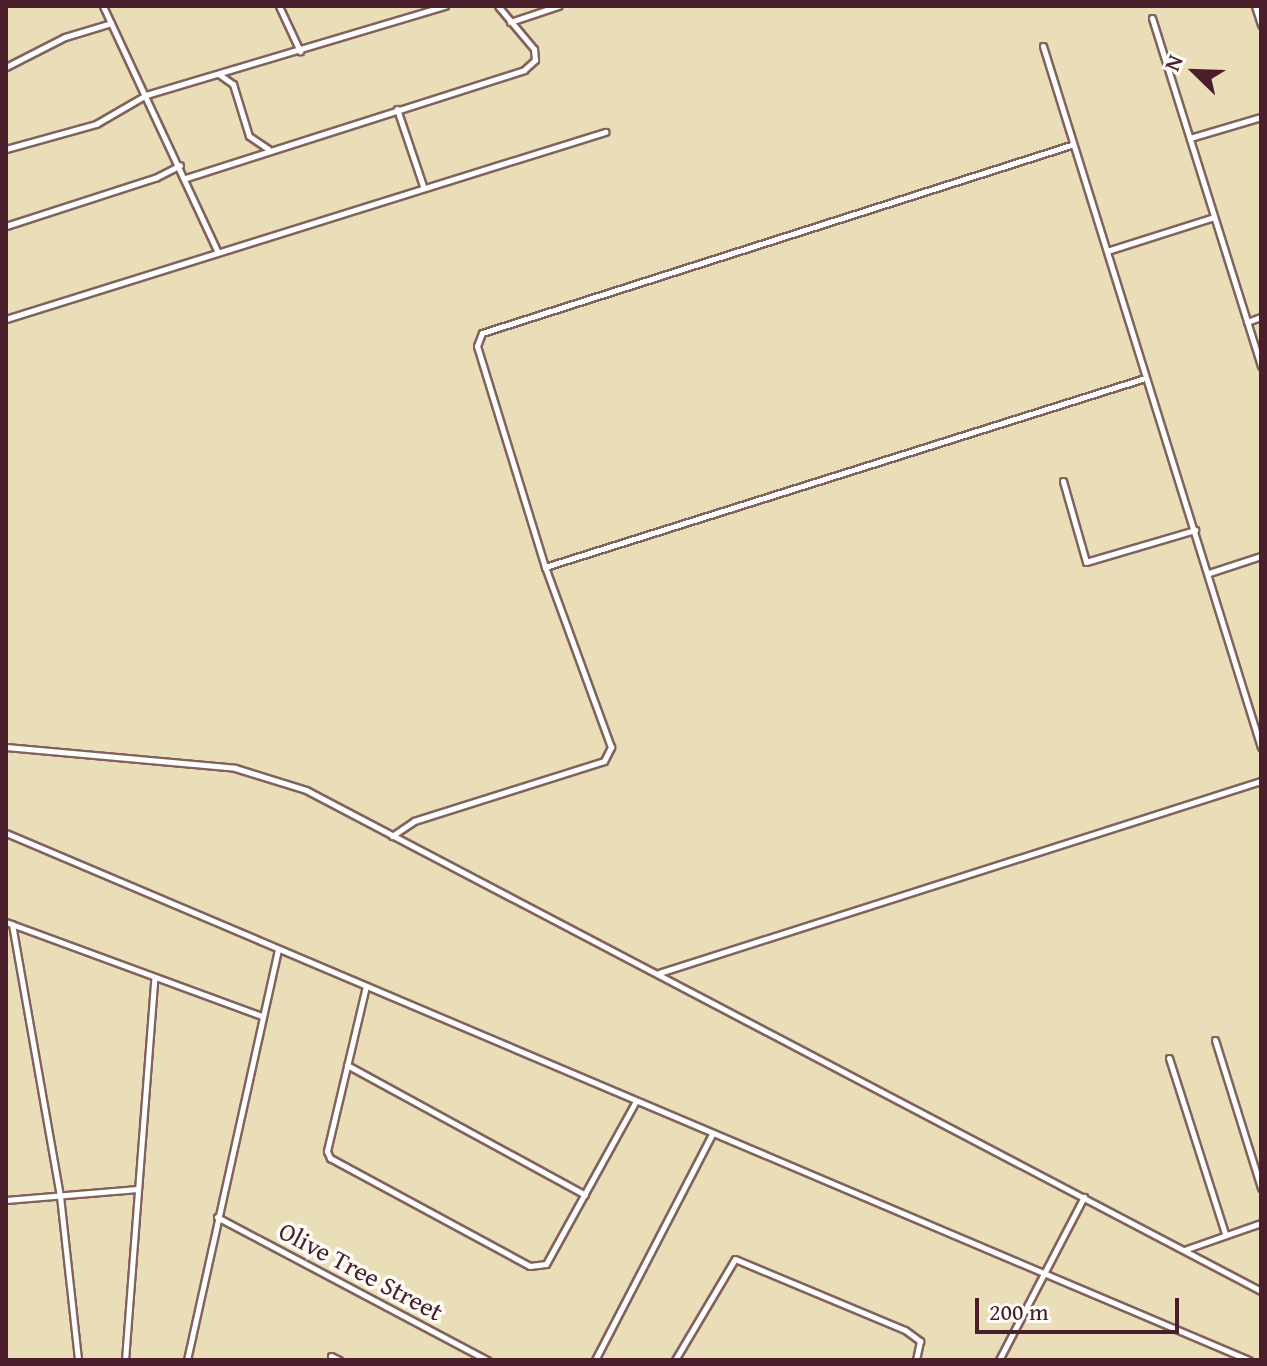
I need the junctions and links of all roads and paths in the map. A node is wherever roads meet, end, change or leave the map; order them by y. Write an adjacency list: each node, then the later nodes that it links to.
1 (103, 6): 9 (street)
2 (279, 6): 12 (street)
3 (445, 6): 12 (street)
4 (498, 6): 8 (street)
5 (558, 6): 8 (street)
6 (1255, 6): 10 (street)
7 (1152, 18): 19 (street)
8 (510, 22): 16 (street)
9 (111, 23): 13 (street); 15 (street)
10 (1261, 25)
11 (1043, 46): 20 (street)
12 (300, 51): 14 (street)
13 (6, 67)
14 (220, 75): 15 (street); 22 (street)
15 (146, 95): 21 (street); 23 (street)
16 (397, 109): 22 (street); 25 (street)
17 (1261, 117): 19 (street)
18 (605, 132): 25 (street)
19 (1190, 138): 26 (street)
20 (1071, 145): 28 (street); 38 (street)
21 (6, 149)
22 (269, 149): 24 (street)
23 (180, 165): 24 (street); 27 (street)
24 (186, 178): 29 (street)
25 (423, 186): 29 (street)
26 (1214, 217): 28 (street); 32 (street)
27 (6, 226)
28 (1107, 251): 34 (street)
29 (218, 253): 31 (street)
30 (1261, 317): 32 (street)
31 (6, 319)
32 (1247, 322): 33 (street)
33 (1261, 366)
34 (1145, 378): 36 (street); 38 (street)
35 (1063, 481): 36 (street)
36 (1196, 530): 39 (street)
37 (1261, 556): 39 (street)
38 (545, 567): 44 (street)
39 (1209, 573): 41 (street)
40 (6, 747): 44 (street)
41 (1261, 747)
42 (1261, 781): 47 (street)
43 (6, 833): 46 (street)
44 (392, 836): 47 (street)
45 (9, 923): 48 (street); 59 (street)
46 (278, 950): 49 (street); 50 (street)
47 (658, 973): 60 (street)
48 (154, 979): 50 (street); 57 (street)
49 (366, 986): 53 (street); 54 (street)
50 (262, 1016): 62 (street)
51 (1215, 1040): 56 (street)
52 (1169, 1058): 64 (street)
53 (347, 1065): 58 (street); 58 (street)
54 (636, 1101): 55 (street); 58 (street)
55 (712, 1133): 66 (street); 74 (street)
56 (1261, 1188)
57 (138, 1189): 59 (street); 71 (street)
58 (585, 1195)
59 (60, 1196): 61 (street); 70 (street)
60 (1084, 1197): 65 (street); 66 (street)
61 (6, 1200)
62 (217, 1217): 69 (street); 73 (street, Olive Tree Street)
63 (1261, 1223): 64 (street)
64 (1225, 1234): 65 (street)
65 (1183, 1250): 67 (street)
66 (1042, 1275): 77 (street); 78 (street)
67 (1261, 1291)
68 (331, 1356): 72 (street)
69 (189, 1359)
70 (78, 1360)
71 (125, 1360)
72 (339, 1360)
73 (487, 1360)
74 (595, 1360)
75 (675, 1360): 76 (street)
76 (916, 1360)
77 (999, 1360)
78 (1249, 1360)

